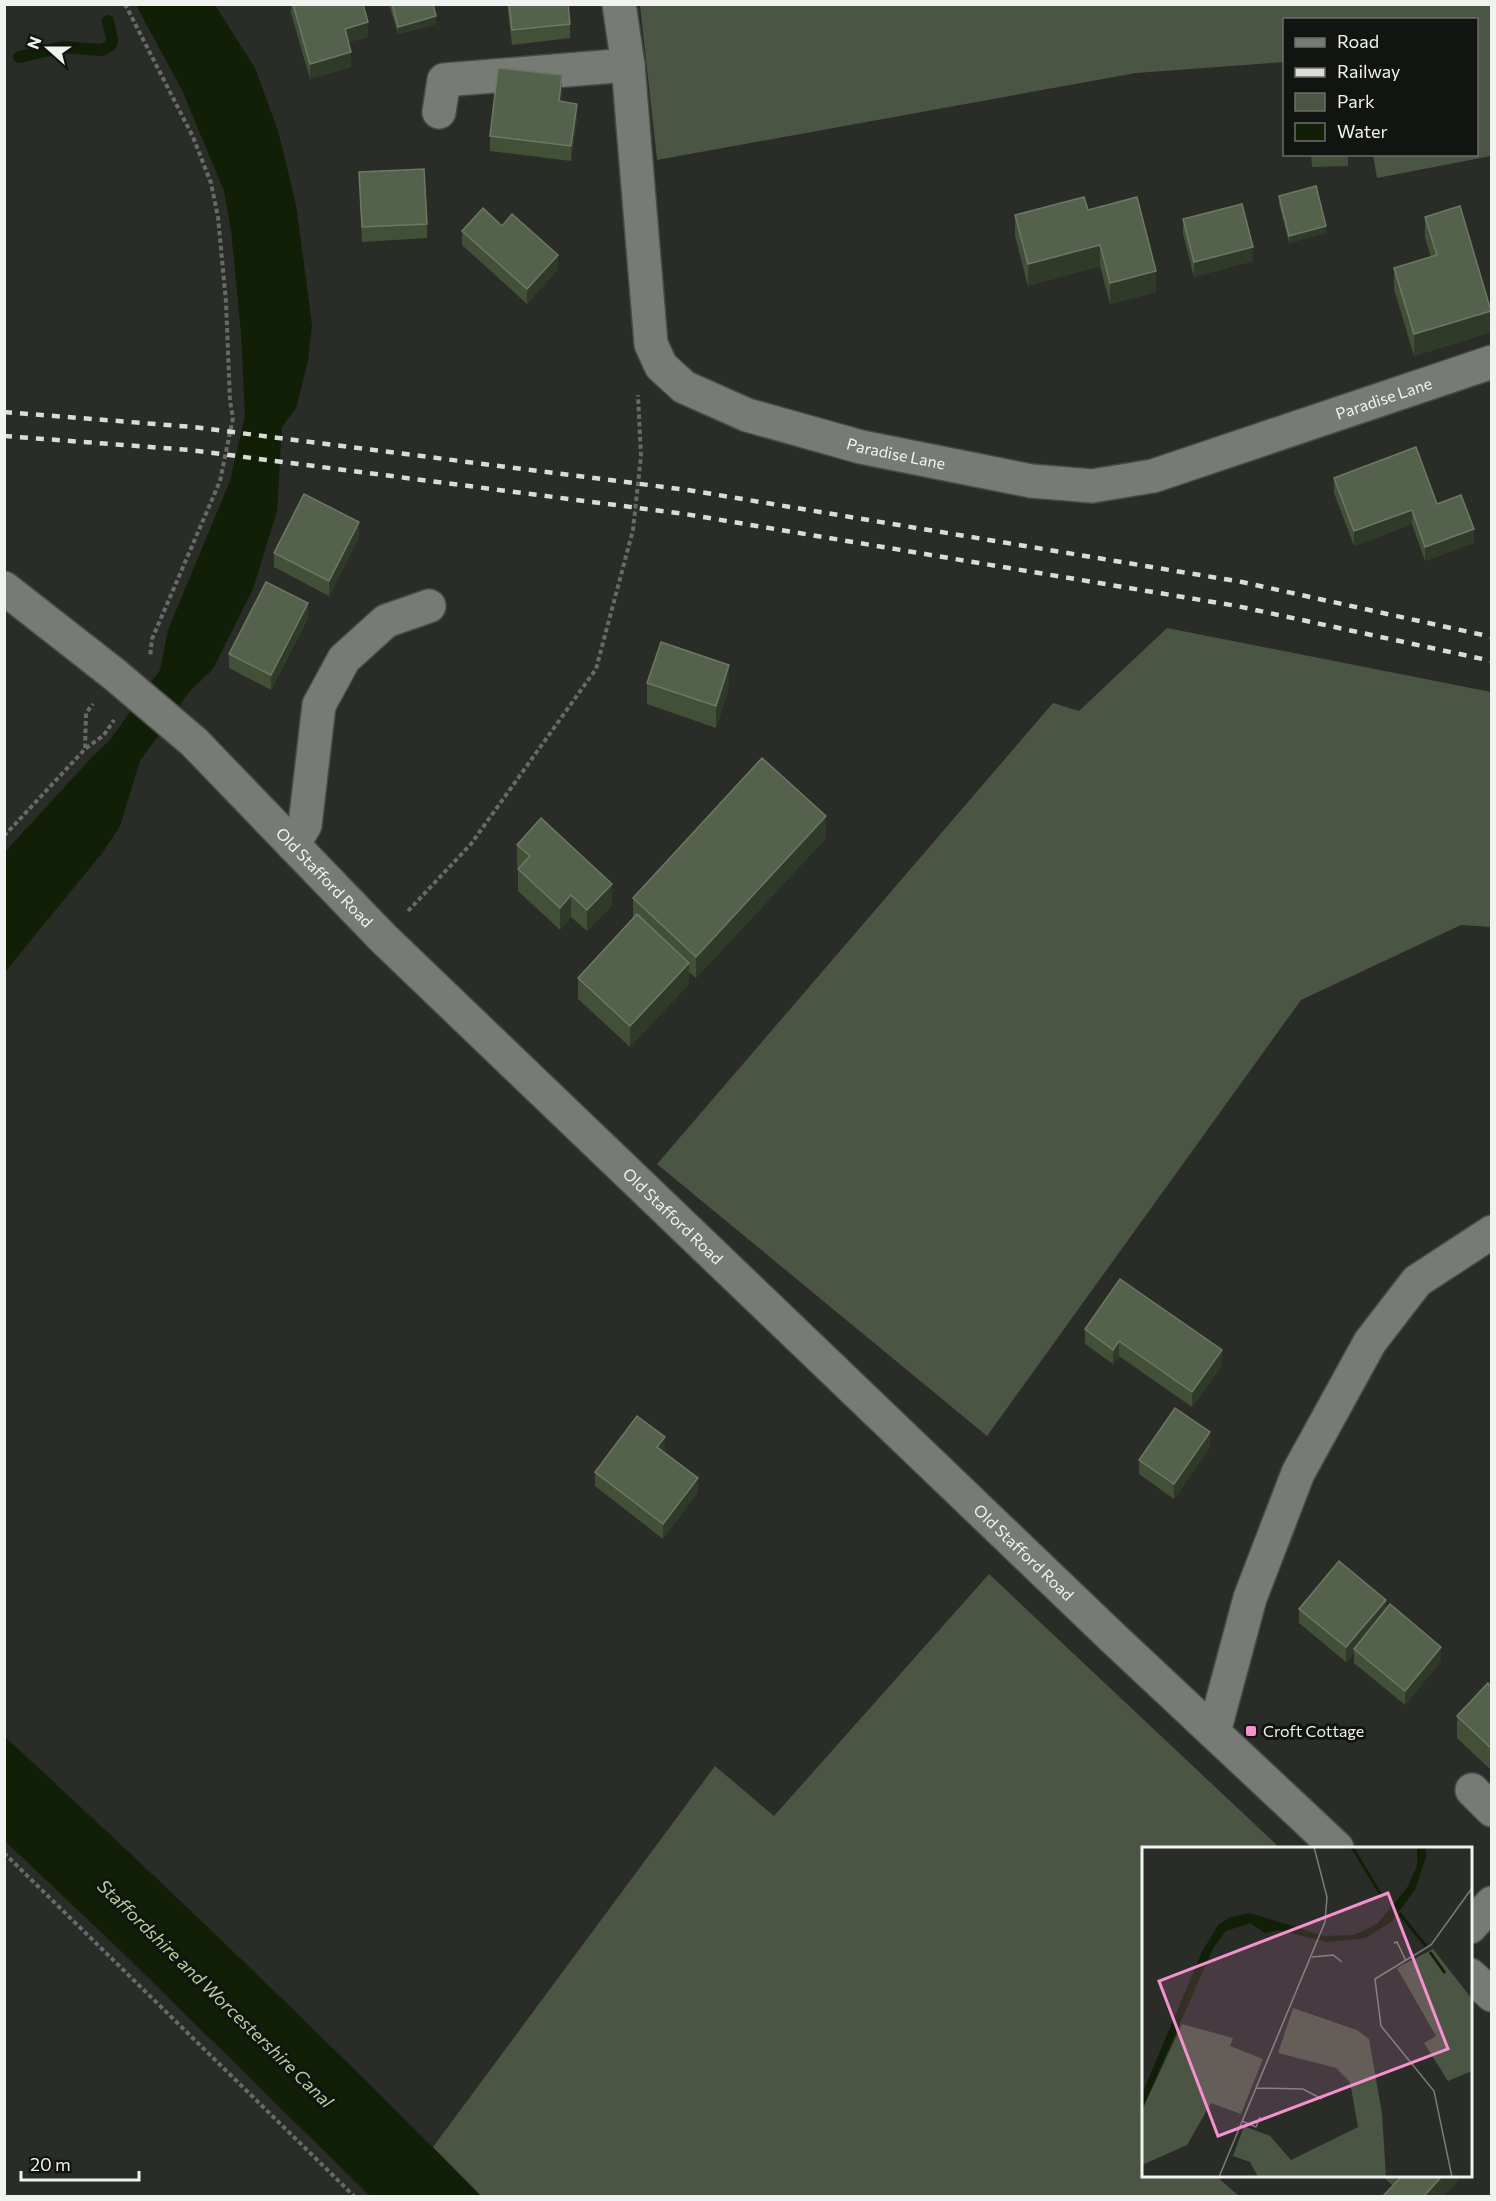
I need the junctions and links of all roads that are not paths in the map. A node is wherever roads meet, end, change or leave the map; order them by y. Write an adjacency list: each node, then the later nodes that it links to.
1 (620, 4): 2 (street, Paradise Lane)
2 (628, 65): 3 (street); 4 (street, Paradise Lane)
3 (439, 112)
4 (1491, 362)
5 (4, 588): 7 (street, Old Stafford Road, bridge)
6 (429, 606): 7 (street)
7 (293, 845): 9 (street, Old Stafford Road)
8 (1491, 1232): 9 (street)
9 (1214, 1732): 10 (street, Old Stafford Road)
10 (1336, 1847)
11 (1491, 1904): 12 (street)
12 (1472, 1925)
13 (1472, 1977): 14 (street)
14 (1491, 1995)

